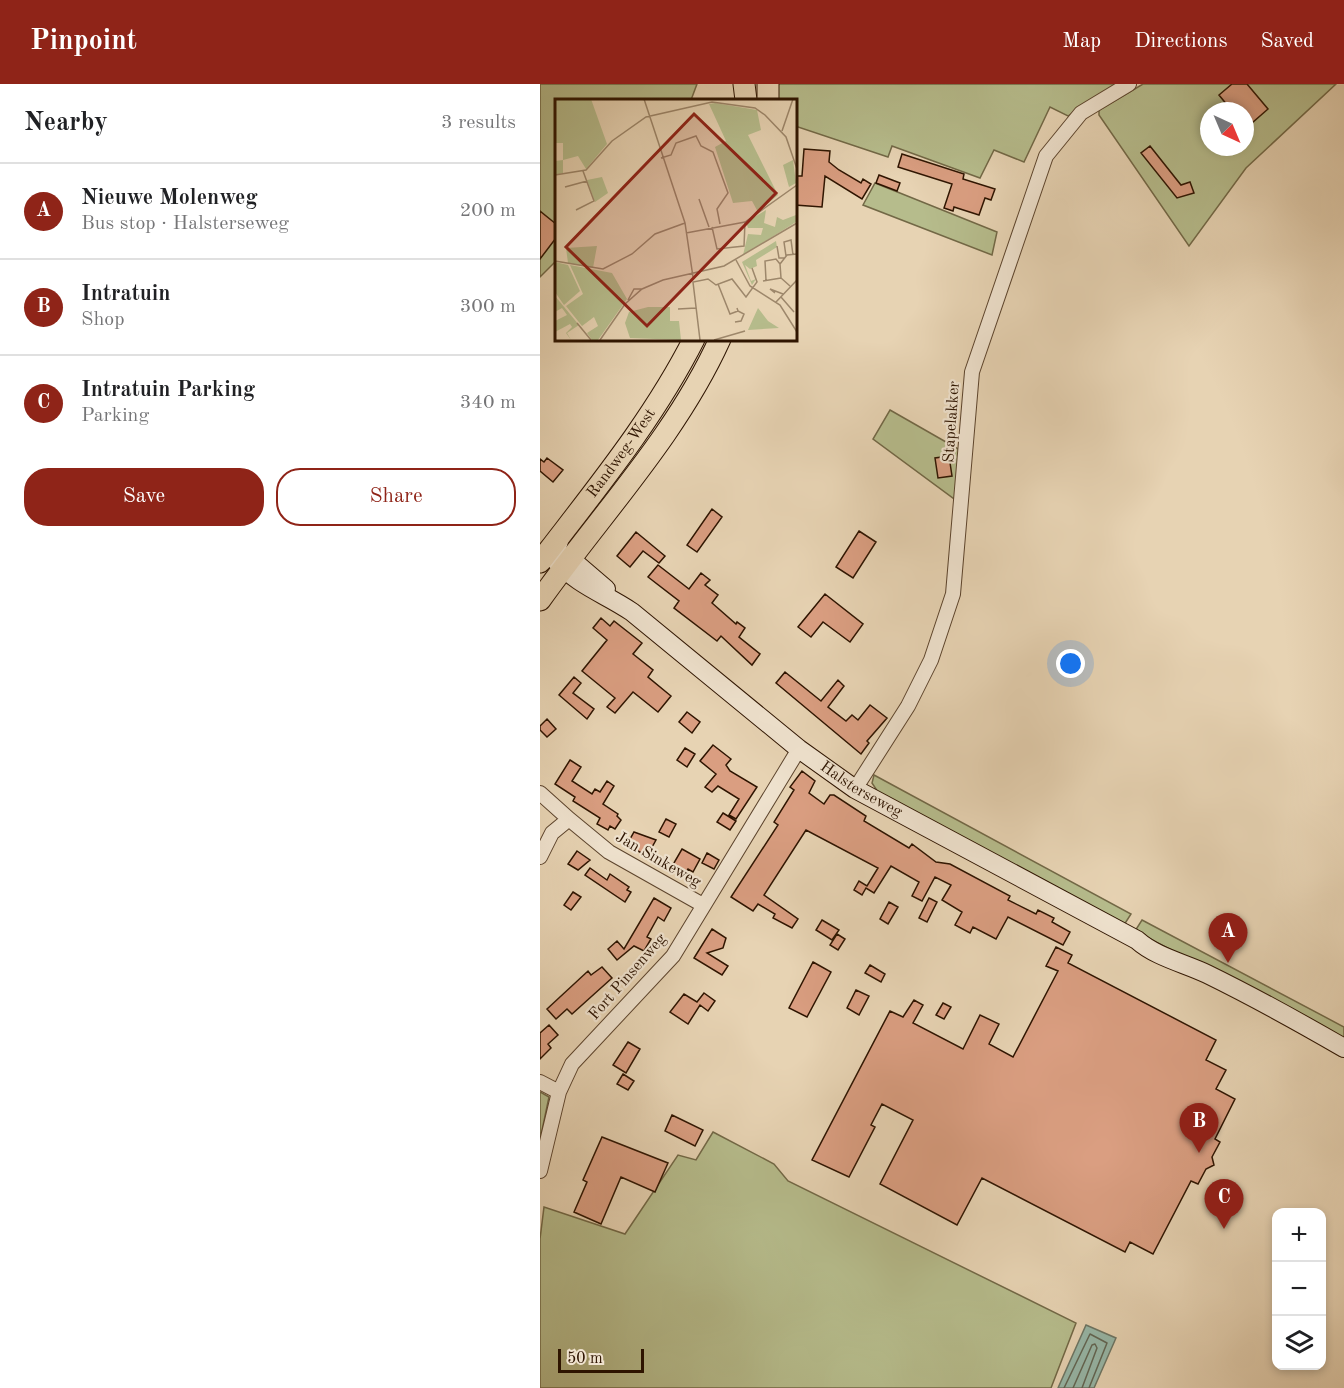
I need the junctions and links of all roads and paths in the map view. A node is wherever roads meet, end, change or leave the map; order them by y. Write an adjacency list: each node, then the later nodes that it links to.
1 (744, 84): 3 (main road)
2 (1129, 84): 9 (street, Stapelakker)
3 (746, 99)
4 (693, 340): 6 (main road, Randweg-West)
5 (719, 340): 6 (main road, Randweg-West)
6 (554, 561): 7 (main road); 8 (main road, Halsterseweg)
7 (540, 600)
8 (799, 749): 9 (main road, Halsterseweg); 13 (street, Fort Pinsenweg)
9 (855, 789): 14 (main road, Halsterseweg)
10 (540, 793): 11 (street, Jan Sinkeweg)
11 (569, 819): 12 (street); 13 (street, Jan Sinkeweg)
12 (541, 853)
13 (703, 905): 18 (street, Fort Pinsenweg)
14 (1137, 940): 15 (main road, Halsterseweg); 16 (main road, Halsterseweg)
15 (1344, 1037)
16 (1344, 1048)
17 (540, 1082): 18 (street)
18 (559, 1092): 19 (street, Fort Pinsenweg)
19 (540, 1171)

